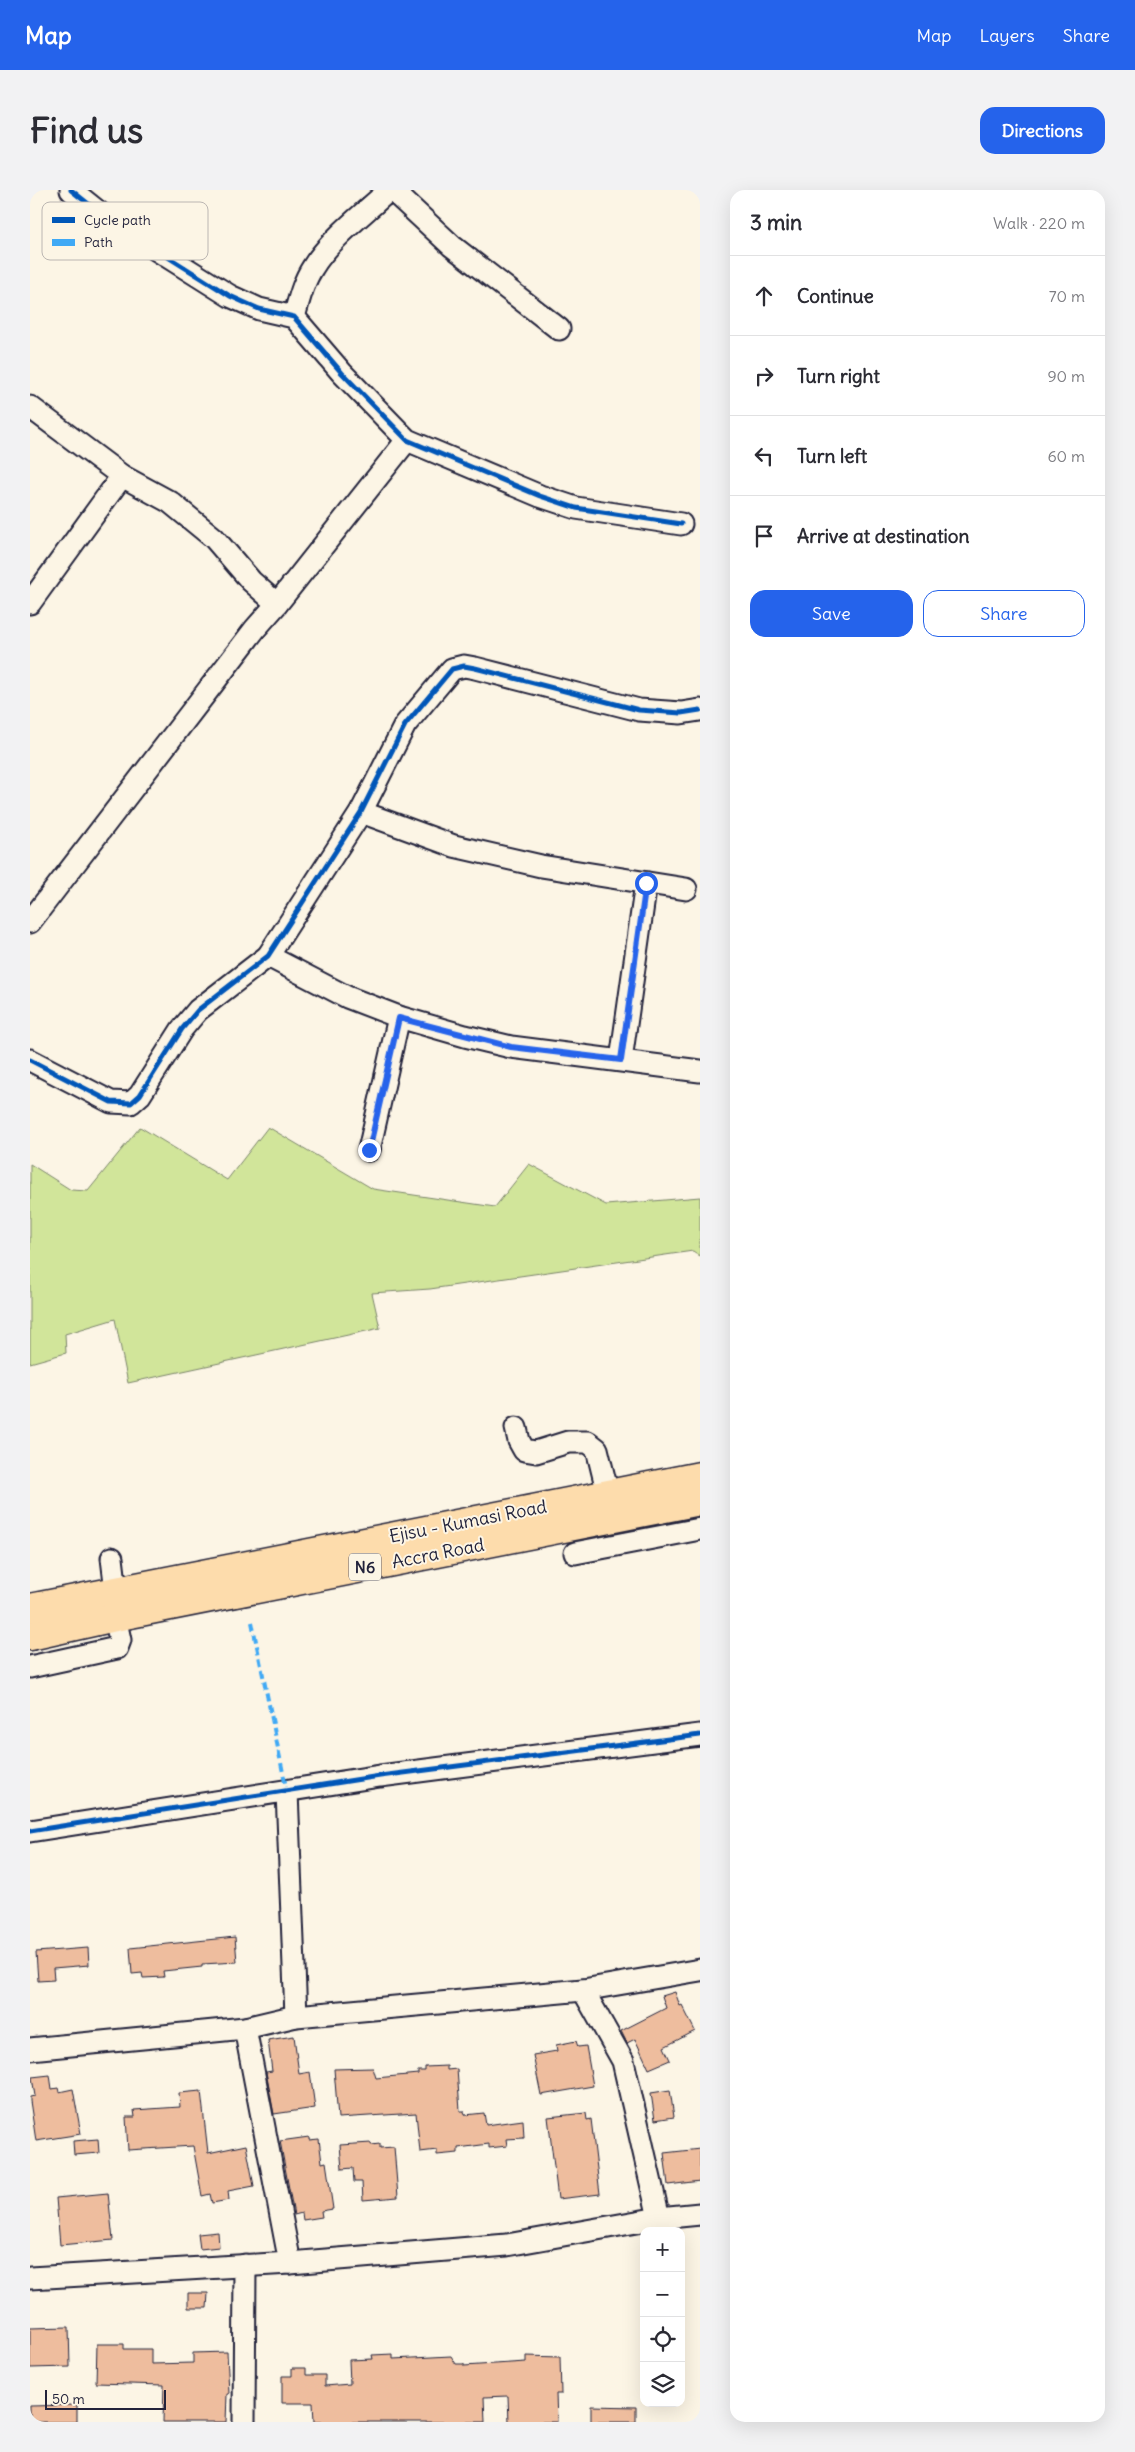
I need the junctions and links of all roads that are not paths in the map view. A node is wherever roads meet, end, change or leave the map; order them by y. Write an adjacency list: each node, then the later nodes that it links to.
1 (70, 190): 3 (street)
2 (390, 190): 5 (street); 6 (street)
3 (85, 202)
4 (173, 260): 5 (street)
5 (294, 317): 8 (street)
6 (559, 329)
7 (30, 408): 9 (street)
8 (407, 440): 10 (street); 13 (street)
9 (122, 476): 11 (street); 12 (street)
10 (682, 524)
11 (250, 581): 13 (street); 14 (street)
12 (30, 603)
13 (277, 604): 14 (street)
14 (255, 629): 19 (street)
15 (700, 710): 16 (street)
16 (361, 812): 17 (street); 20 (street)
17 (646, 883): 18 (street); 23 (street)
18 (686, 889)
19 (30, 922)
20 (268, 956): 21 (street); 22 (street)
21 (399, 1018): 23 (street); 25 (street)
22 (30, 1060)
23 (621, 1060): 24 (street)
24 (700, 1071)
25 (369, 1150)
26 (516, 1428): 28 (street)
27 (700, 1476): 28 (highway, Ejisu - Kumasi Road / N6)
28 (608, 1494): 33 (highway, Ejisu - Kumasi Road / N6)
29 (700, 1501): 33 (highway, Accra Road / N6)
30 (700, 1529): 31 (street)
31 (575, 1553)
32 (112, 1558): 33 (street)
33 (115, 1604): 34 (highway, Ejisu - Kumasi Road / N6); 35 (highway, Accra Road / N6); 36 (street)
34 (30, 1608)
35 (30, 1636)
36 (30, 1667)
37 (700, 1735): 38 (street)
38 (287, 1792): 39 (street); 42 (street)
39 (30, 1831)
40 (700, 1970): 41 (street)
41 (583, 1990): 42 (street); 46 (street)
42 (296, 2016): 43 (street)
43 (245, 2028): 44 (street); 47 (street)
44 (30, 2049)
45 (700, 2214): 46 (street)
46 (659, 2218): 47 (street)
47 (290, 2263): 48 (street)
48 (245, 2265): 49 (street); 50 (street)
49 (30, 2278)
50 (244, 2422)

